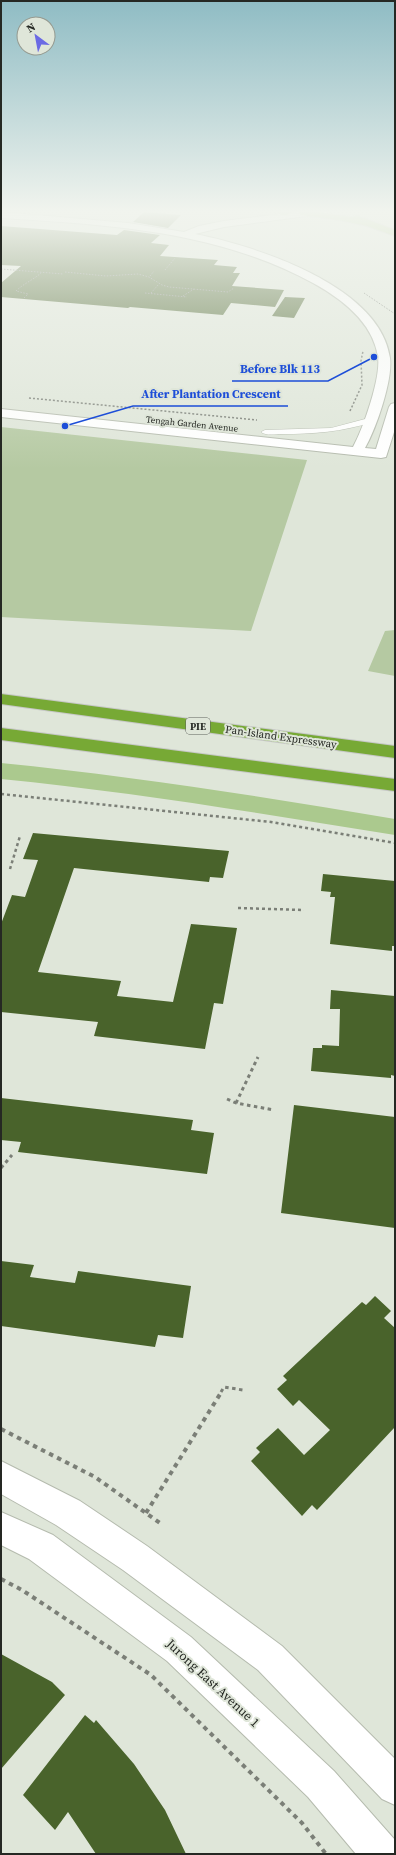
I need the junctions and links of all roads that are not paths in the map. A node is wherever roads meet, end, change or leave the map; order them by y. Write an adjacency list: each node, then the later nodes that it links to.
1 (342, 297): 7 (street)
2 (356, 297): 3 (street)
3 (377, 315)
4 (1, 405): 8 (street, Tengah Garden Avenue)
5 (395, 407): 9 (street, Tengah Garden Avenue)
6 (1, 413): 9 (street, Tengah Garden Avenue)
7 (369, 420): 8 (lane); 9 (street)
8 (264, 426): 9 (street, Tengah Garden Avenue)
9 (359, 446)
10 (1, 700): 12 (highway, Pan-Island Expressway / PIE)
11 (1, 734): 13 (highway)
12 (395, 752)
13 (395, 785)
14 (1, 1476): 16 (street)
15 (1, 1528): 17 (street, Jurong East Avenue 1)
16 (395, 1786)
17 (380, 1854)

